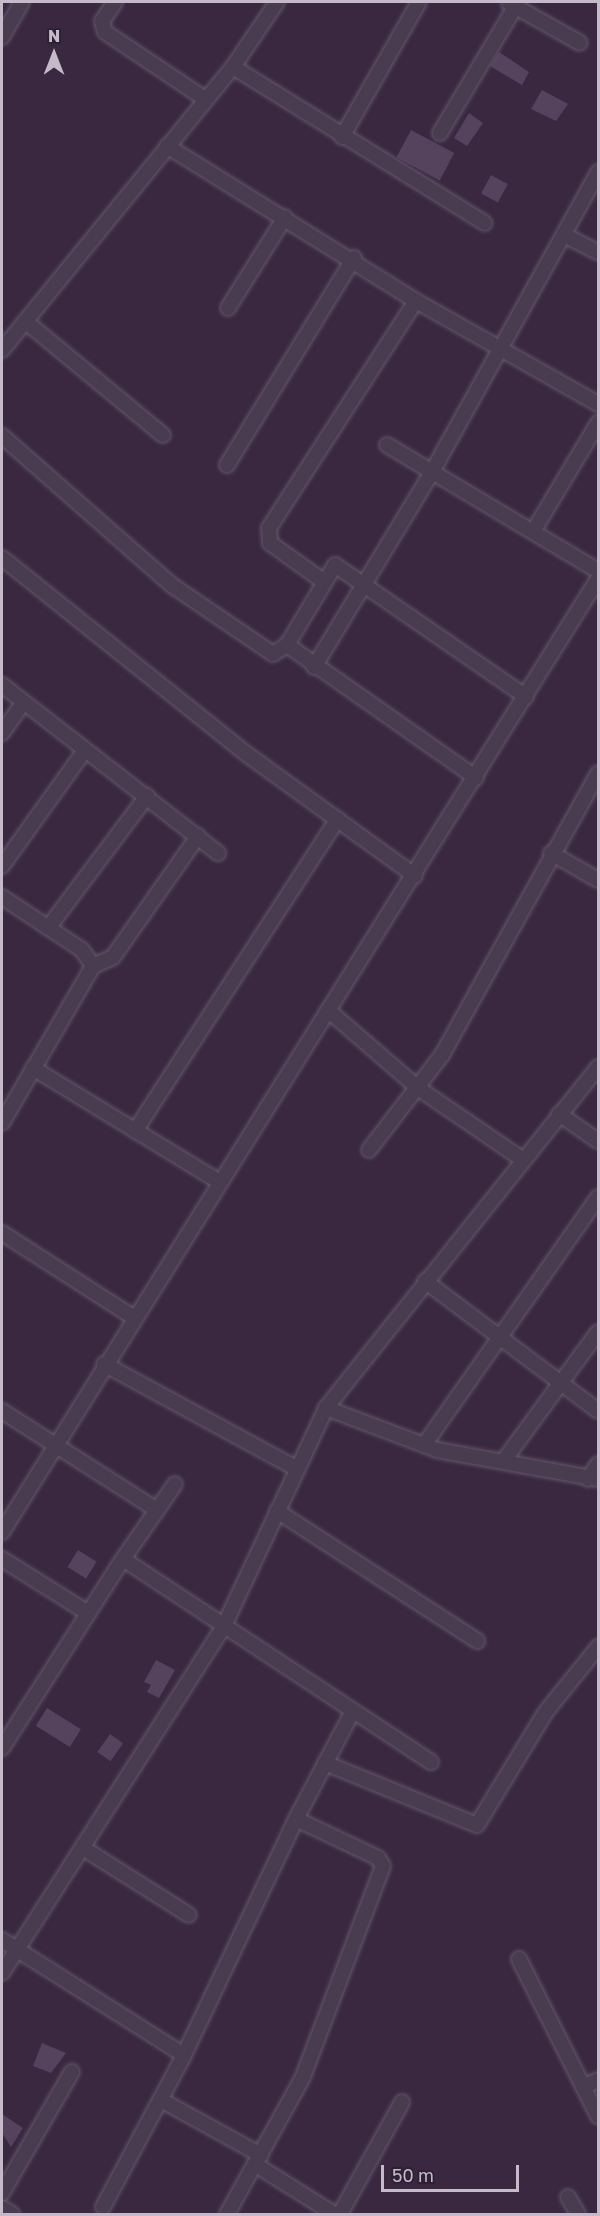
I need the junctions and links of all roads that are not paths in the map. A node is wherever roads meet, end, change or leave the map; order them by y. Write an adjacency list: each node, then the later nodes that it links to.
1 (21, 2): 6 (street)
2 (115, 2): 9 (street)
3 (277, 2): 8 (street)
4 (419, 2): 11 (street)
5 (514, 3): 7 (street); 10 (street)
6 (2, 37)
7 (580, 43)
8 (233, 67): 9 (street); 11 (street)
9 (205, 99): 12 (street)
10 (440, 133)
11 (342, 137): 15 (street)
12 (167, 146): 14 (street); 21 (street)
13 (598, 172): 16 (street)
14 (285, 217): 18 (street); 20 (street)
15 (485, 223)
16 (564, 235): 17 (street); 22 (street)
17 (598, 252)
18 (354, 258): 19 (street); 29 (street)
19 (416, 301): 22 (street); 35 (street)
20 (228, 308)
21 (24, 321): 23 (street); 26 (street)
22 (501, 347): 24 (street); 30 (street)
23 (2, 350)
24 (598, 404)
25 (598, 423): 31 (street)
26 (162, 435)
27 (2, 436): 37 (street)
28 (387, 445): 30 (street)
29 (227, 465)
30 (432, 472): 31 (street); 36 (street)
31 (534, 530): 33 (street)
32 (2, 558): 47 (street)
33 (598, 571)
34 (598, 579): 40 (street)
35 (323, 581): 36 (street); 37 (street)
36 (365, 584): 38 (street); 40 (street)
37 (287, 645): 38 (street)
38 (314, 668): 45 (street)
39 (2, 685): 41 (street)
40 (526, 697): 45 (street)
41 (23, 702): 42 (street); 43 (street)
42 (2, 733)
43 (85, 750): 46 (street); 51 (street)
44 (598, 773): 50 (street)
45 (476, 778): 52 (street)
46 (147, 796): 48 (street); 55 (street)
47 (338, 819): 52 (street); 63 (street)
48 (198, 837): 49 (street); 56 (street)
49 (218, 853)
50 (551, 853): 53 (street); 60 (street)
51 (2, 866)
52 (415, 876): 57 (street)
53 (598, 880)
54 (2, 897): 55 (street)
55 (48, 928): 56 (street)
56 (93, 966): 59 (street)
57 (328, 1010): 60 (street); 67 (street)
58 (598, 1067): 61 (street)
59 (33, 1068): 62 (street); 63 (street)
60 (418, 1088): 65 (street); 66 (street)
61 (559, 1114): 64 (street); 66 (street)
62 (2, 1123)
63 (135, 1131): 67 (street)
64 (598, 1141)
65 (369, 1150)
66 (523, 1160): 70 (street)
67 (218, 1181): 71 (street)
68 (598, 1197): 73 (street)
69 (2, 1233): 71 (street)
70 (425, 1281): 73 (street); 76 (street)
71 (133, 1317): 74 (street)
72 (598, 1332): 75 (street)
73 (499, 1335): 75 (street); 80 (street)
74 (104, 1364): 79 (street); 83 (street)
75 (562, 1384): 77 (street); 81 (street)
76 (326, 1408): 80 (street); 83 (street)
77 (598, 1411)
78 (2, 1412): 79 (street)
79 (55, 1444): 86 (street); 88 (street)
80 (424, 1445): 81 (street)
81 (505, 1459): 84 (street)
82 (598, 1464): 84 (street)
83 (297, 1469): 87 (street)
84 (593, 1479)
85 (175, 1484): 86 (street)
86 (157, 1510): 90 (street)
87 (277, 1511): 92 (street); 93 (street)
88 (2, 1532)
89 (2, 1559): 91 (street)
90 (123, 1559): 91 (street); 92 (street)
91 (88, 1612): 96 (street)
92 (224, 1626): 95 (street); 100 (street)
93 (477, 1641)
94 (598, 1647): 98 (street)
95 (353, 1711): 97 (street); 98 (street)
96 (2, 1748)
97 (431, 1762)
98 (325, 1763): 99 (street)
99 (296, 1819): 106 (street); 113 (street)
100 (83, 1848): 101 (street); 103 (street)
101 (189, 1916)
102 (2, 1940): 103 (street)
103 (16, 1949): 105 (street); 106 (street)
104 (519, 1959): 109 (street)
105 (2, 1973)
106 (184, 2055): 110 (street)
107 (72, 2072): 114 (street)
108 (598, 2080): 109 (street)
109 (584, 2087): 112 (street)
110 (161, 2100): 113 (street); 117 (street)
111 (402, 2102): 121 (street)
112 (598, 2116)
113 (259, 2160): 119 (street); 120 (street)
114 (2, 2193)
115 (568, 2197): 122 (street)
116 (2, 2208): 118 (street)
117 (103, 2208)
118 (12, 2214)
119 (227, 2214)
120 (334, 2214)
121 (340, 2214)
122 (578, 2214)

